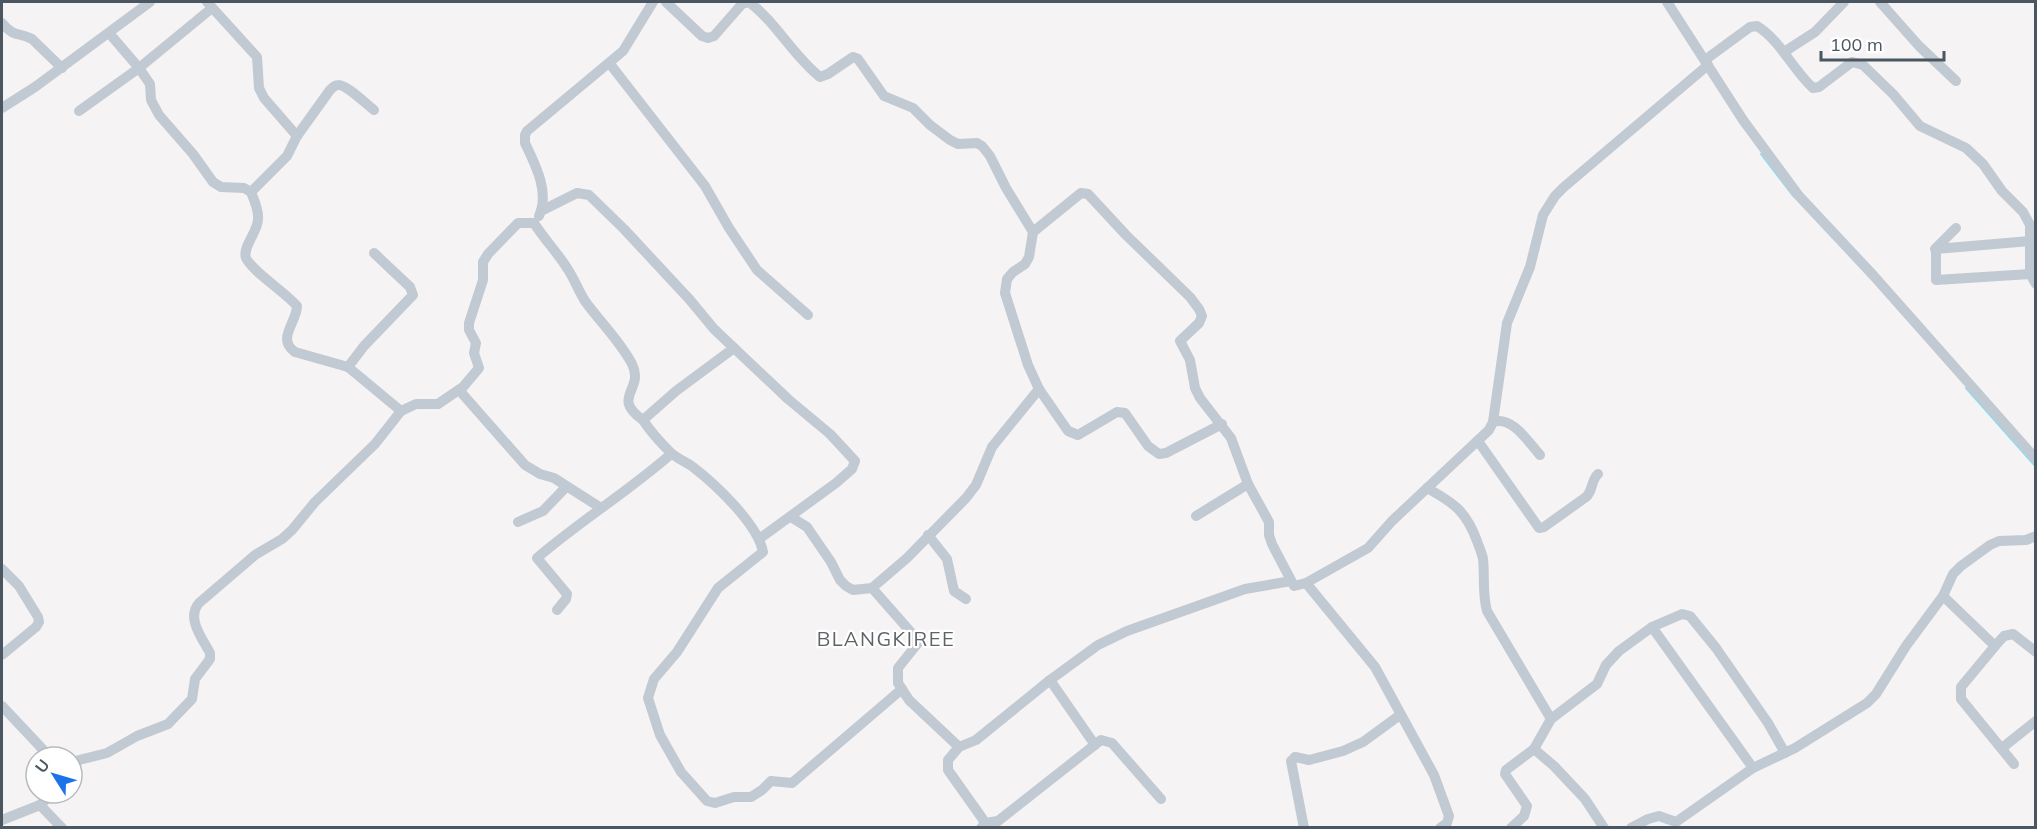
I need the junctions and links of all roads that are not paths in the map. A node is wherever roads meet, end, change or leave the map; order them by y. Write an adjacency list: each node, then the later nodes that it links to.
1 (150, 2): 9 (street)
2 (653, 2): 12 (street)
3 (666, 2): 24 (street)
4 (1667, 2): 11 (street)
5 (1844, 2): 10 (street)
6 (1880, 2): 15 (street)
7 (210, 5): 14 (street); 19 (street)
8 (2, 23): 13 (street)
9 (109, 33): 13 (street); 14 (street)
10 (1784, 52): 11 (street); 25 (street)
11 (1706, 62): 37 (street); 42 (street)
12 (610, 64): 21 (street); 30 (street)
13 (62, 68): 16 (street)
14 (139, 68): 18 (street); 20 (street)
15 (1956, 81)
16 (2, 108)
17 (374, 110): 19 (street)
18 (79, 111)
19 (297, 136): 20 (street)
20 (250, 192): 32 (street)
21 (541, 211): 22 (street); 31 (street)
22 (534, 223): 34 (street); 36 (street)
23 (1956, 228): 27 (street)
24 (1033, 232): 33 (street); 38 (street)
25 (2030, 241): 27 (street); 28 (street)
26 (374, 253): 32 (street)
27 (1932, 253): 28 (street)
28 (2030, 274): 29 (street)
29 (2036, 284)
30 (808, 315)
31 (734, 348): 36 (street); 49 (street)
32 (348, 367): 35 (street)
33 (1039, 389): 38 (street); 51 (street)
34 (459, 390): 35 (street); 45 (street)
35 (401, 411): 77 (street)
36 (643, 420): 40 (street)
37 (1493, 422): 39 (street); 41 (street)
38 (1222, 424): 44 (street)
39 (1478, 441): 43 (street); 46 (street)
40 (671, 454): 47 (street); 53 (street)
41 (1540, 455)
42 (2036, 459)
43 (1598, 474)
44 (1248, 484): 48 (street); 55 (street)
45 (566, 487): 47 (street); 50 (street)
46 (1427, 488): 56 (street); 69 (street)
47 (601, 508): 60 (street)
48 (1196, 516)
49 (791, 517): 53 (street); 57 (street)
50 (518, 522)
51 (928, 535): 57 (street); 59 (street)
52 (2036, 536): 58 (street)
53 (759, 539): 66 (street)
54 (2, 568): 64 (street)
55 (1291, 581): 56 (street); 65 (street)
56 (1306, 583): 68 (street)
57 (872, 588): 66 (street)
58 (1943, 596): 62 (street); 76 (street)
59 (966, 599)
60 (557, 610)
61 (1652, 627): 69 (street); 76 (street); 79 (street)
62 (1995, 646): 63 (street); 74 (street)
63 (2035, 650)
64 (2, 655)
65 (1050, 680): 72 (street); 73 (street)
66 (902, 689): 73 (street)
67 (2, 706): 71 (street)
68 (1400, 715): 85 (street); 86 (street)
69 (1551, 719): 75 (street)
70 (2036, 721): 74 (street)
71 (39, 745)
72 (1095, 745): 80 (street); 83 (street)
73 (958, 747): 83 (street)
74 (2002, 748): 78 (street)
75 (1534, 749): 87 (street); 88 (street)
76 (1789, 751): 79 (street)
77 (84, 759)
78 (2014, 764)
79 (1753, 768): 89 (street)
80 (1161, 799)
81 (40, 805): 82 (street); 84 (street)
82 (2, 820)
83 (983, 825)
84 (62, 828)
85 (1304, 828)
86 (1440, 828)
87 (1510, 828)
88 (1604, 828)
89 (1632, 828)

